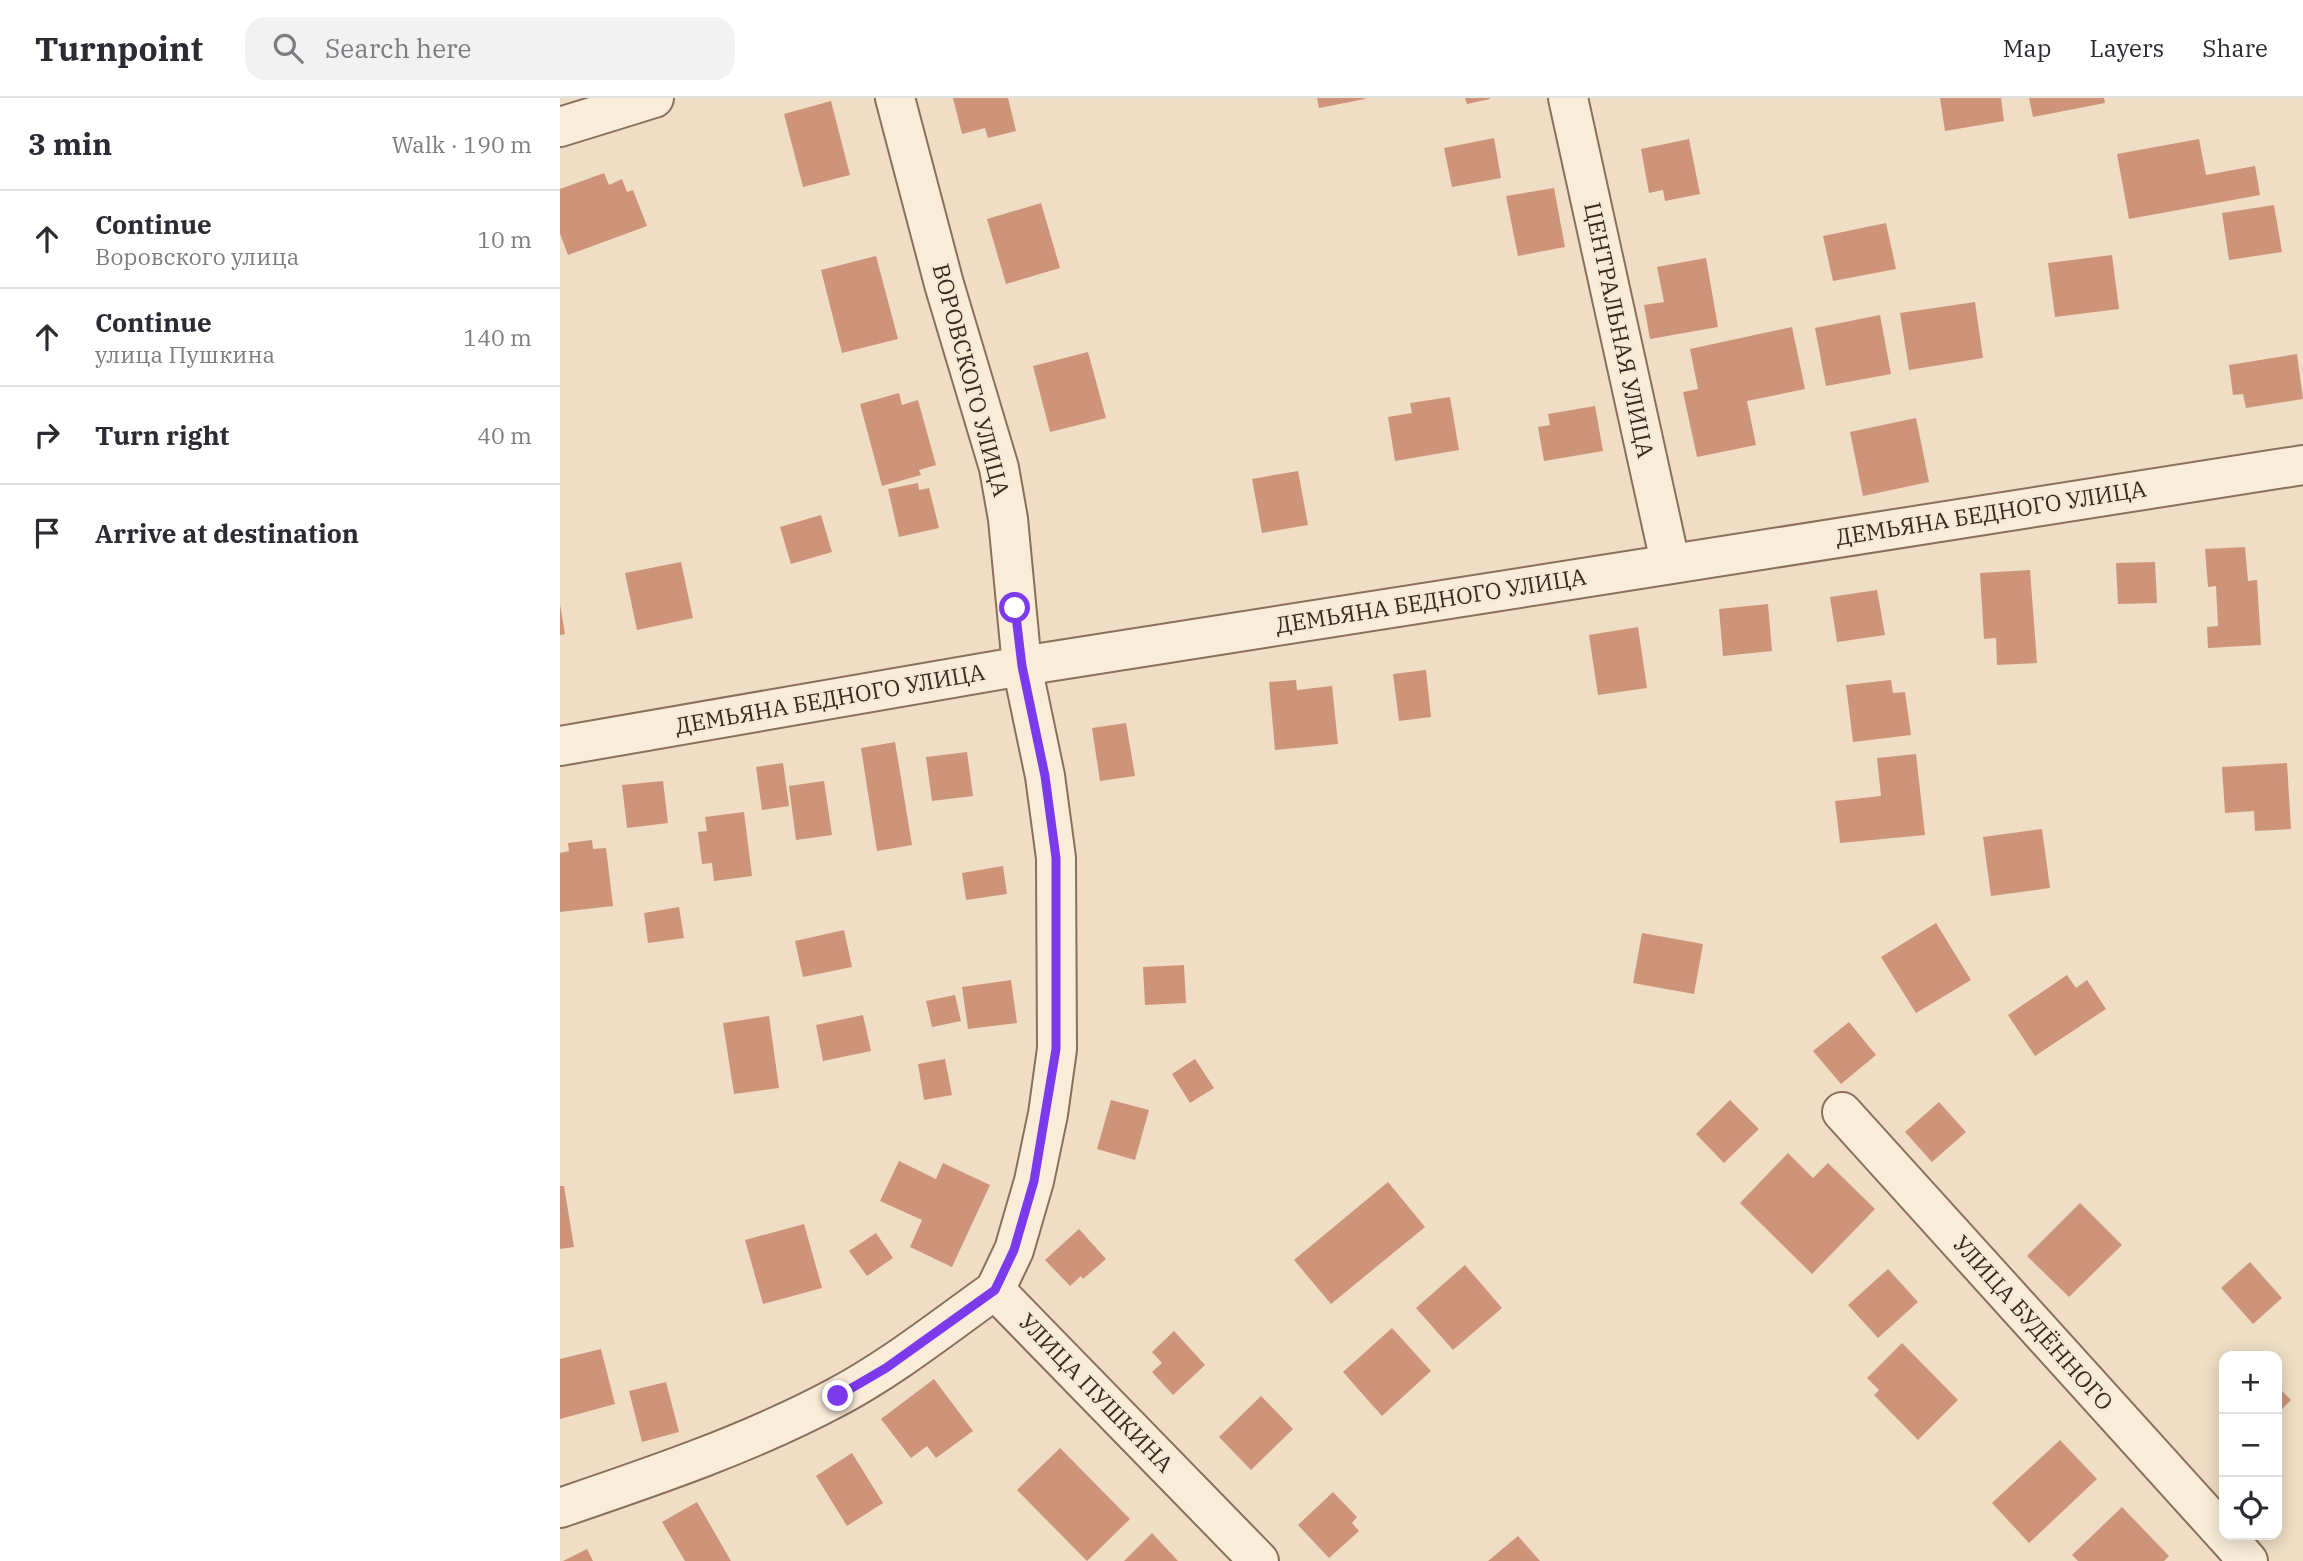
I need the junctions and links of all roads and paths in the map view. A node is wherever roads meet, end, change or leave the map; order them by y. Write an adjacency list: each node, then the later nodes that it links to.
1 (654, 98): 4 (street)
2 (895, 98): 7 (street, ВОРОВСКОГО УЛИЦА)
3 (1568, 98): 6 (street, ЦЕНТРАЛЬНАЯ УЛИЦА)
4 (560, 127)
5 (2303, 465): 6 (street, ДЕМЬЯНА БЕДНОГО УЛИЦА)
6 (1670, 562): 7 (street, ДЕМЬЯНА БЕДНОГО УЛИЦА)
7 (1022, 666): 8 (street, ДЕМЬЯНА БЕДНОГО УЛИЦА); 10 (street)
8 (560, 746)
9 (1842, 1112): 12 (street, УЛИЦА БУДЁННОГО)
10 (995, 1290): 11 (street); 14 (street, УЛИЦА ПУШКИНА)
11 (560, 1507)
12 (2219, 1529)
13 (2229, 1540): 15 (street, УЛИЦА БУДЁННОГО)
14 (1259, 1561)
15 (2248, 1561)

